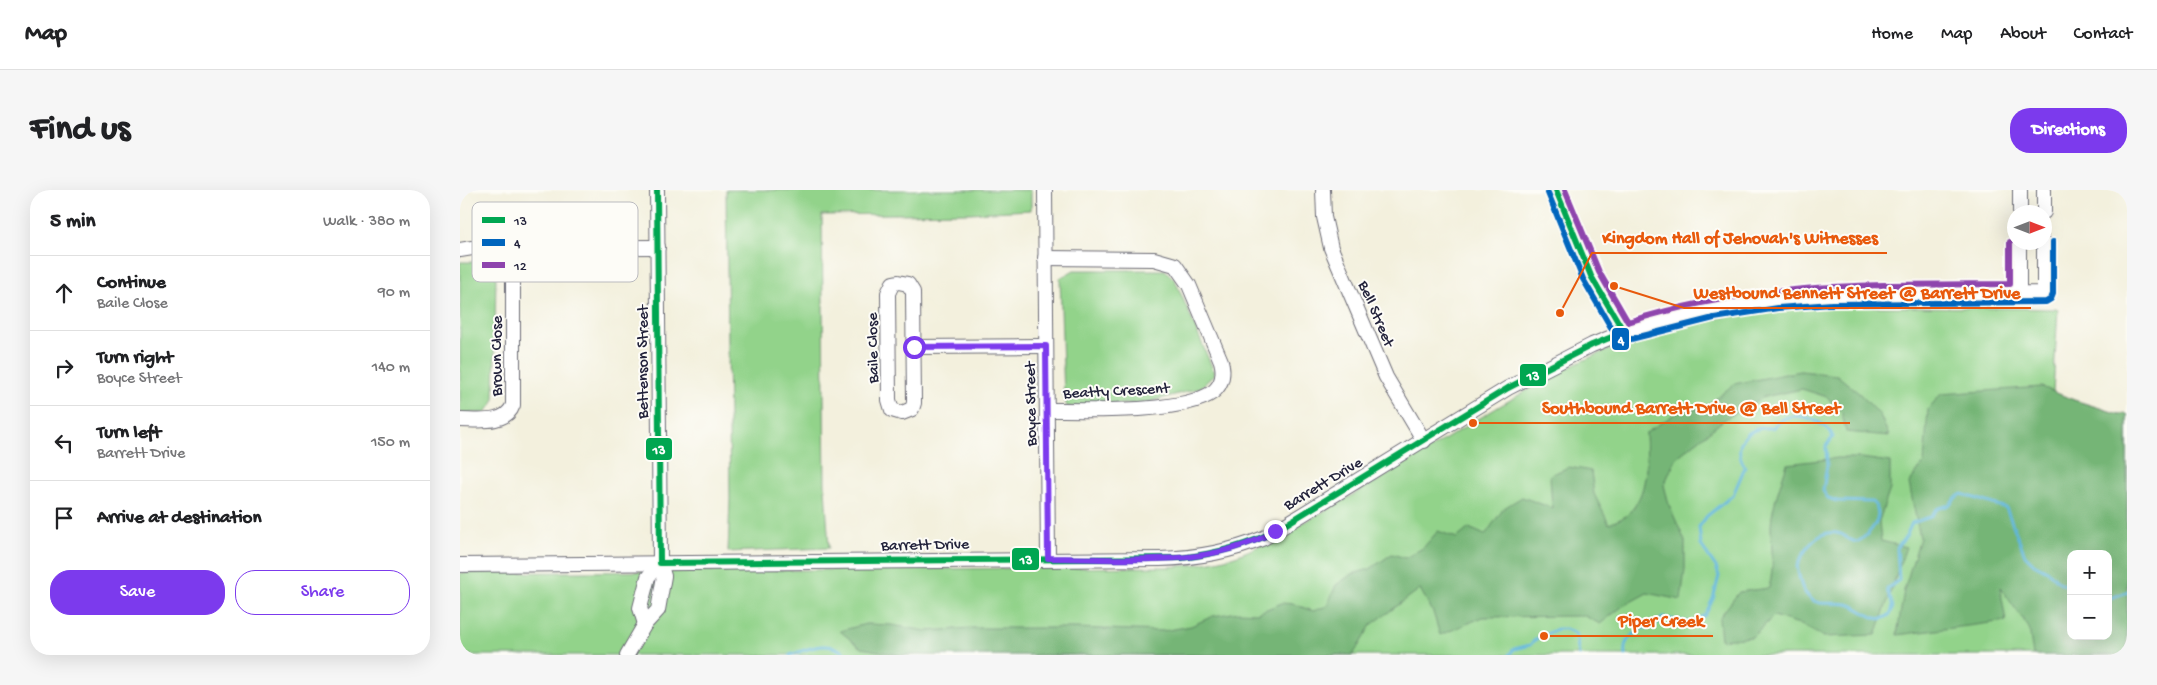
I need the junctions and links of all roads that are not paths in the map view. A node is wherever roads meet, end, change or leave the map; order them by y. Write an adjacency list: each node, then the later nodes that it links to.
1 (658, 190): 10 (street, Bettenson Street)
2 (1045, 190): 13 (street, Boyce Street)
3 (1323, 190): 21 (street, Bell Street)
4 (1556, 190): 16 (street)
5 (2020, 190): 7 (street)
6 (2044, 190): 8 (street)
7 (2020, 205)
8 (2044, 205)
9 (638, 247): 10 (street)
10 (658, 247): 23 (street, Bettenson Street)
11 (2019, 250): 15 (street)
12 (2044, 250): 15 (street, Barrett Drive)
13 (1046, 258): 17 (street, Boyce Street); 19 (street, Beatty Crescent)
14 (513, 282): 20 (street, Brown Close)
15 (2019, 293): 16 (street, Barrett Drive)
16 (1624, 332): 21 (street, Barrett Drive)
17 (1046, 346): 18 (street); 19 (street, Boyce Street)
18 (914, 347): 18 (street, Baile Close)
19 (1047, 410): 22 (street, Boyce Street)
20 (460, 420)
21 (1424, 440): 22 (street, Barrett Drive)
22 (1048, 558): 23 (street, Barrett Drive)
23 (660, 563): 24 (street, Barrett Drive); 25 (street)
24 (460, 565)
25 (627, 655)

